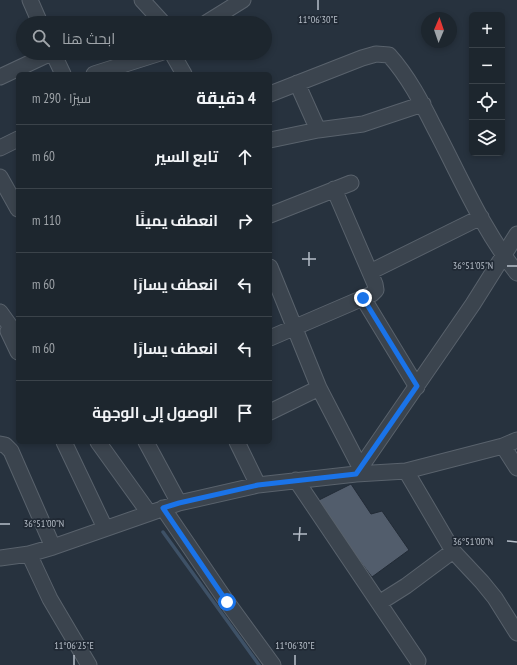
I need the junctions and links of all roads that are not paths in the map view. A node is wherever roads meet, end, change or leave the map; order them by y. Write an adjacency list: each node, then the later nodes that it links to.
1 (30, 0): 4 (street)
2 (142, 0): 5 (street)
3 (244, 0): 6 (street)
4 (37, 16)
5 (157, 16)
6 (218, 16)
7 (37, 60): 14 (street)
8 (56, 60): 11 (street)
9 (138, 60): 12 (street)
10 (176, 60): 13 (street)
11 (62, 72)
12 (100, 72)
13 (183, 72)
14 (0, 77)
15 (297, 83): 16 (street); 17 (street); 18 (street)
16 (272, 93)
17 (423, 104): 18 (street); 27 (street)
18 (318, 130): 20 (street)
19 (16, 140): 21 (street)
20 (272, 140)
21 (0, 148)
22 (0, 177): 25 (street)
23 (351, 183): 24 (street)
24 (334, 189): 26 (street); 31 (street)
25 (16, 205)
26 (272, 214)
27 (481, 217): 29 (street); 31 (street)
28 (517, 234): 29 (street)
29 (503, 255): 32 (street); 39 (street)
30 (272, 272): 35 (street)
31 (370, 272): 33 (street)
32 (517, 272)
33 (363, 298): 35 (street); 39 (street)
34 (0, 312): 36 (street)
35 (294, 328): 37 (street); 40 (street)
36 (9, 333): 38 (street)
37 (272, 337)
38 (16, 348)
39 (417, 386): 50 (street)
40 (319, 388): 41 (street); 50 (street)
41 (272, 411)
42 (517, 440): 48 (street)
43 (0, 444): 58 (street)
44 (65, 444): 57 (street)
45 (99, 444): 56 (street)
46 (147, 444): 54 (street)
47 (238, 444): 53 (street)
48 (503, 446): 49 (street); 51 (street)
49 (517, 468)
50 (358, 471): 51 (street); 52 (street)
51 (406, 471): 59 (street)
52 (296, 480): 53 (street); 62 (street)
53 (258, 485): 54 (street)
54 (179, 503): 55 (street)
55 (163, 508): 56 (street); 66 (street)
56 (149, 514): 57 (street)
57 (105, 528): 58 (street)
58 (53, 547): 60 (street)
59 (453, 551): 62 (street); 63 (street)
60 (29, 554): 61 (street); 65 (street)
61 (0, 558)
62 (379, 603): 64 (street)
63 (517, 633)
64 (418, 661)
65 (89, 665)
66 (273, 665)

